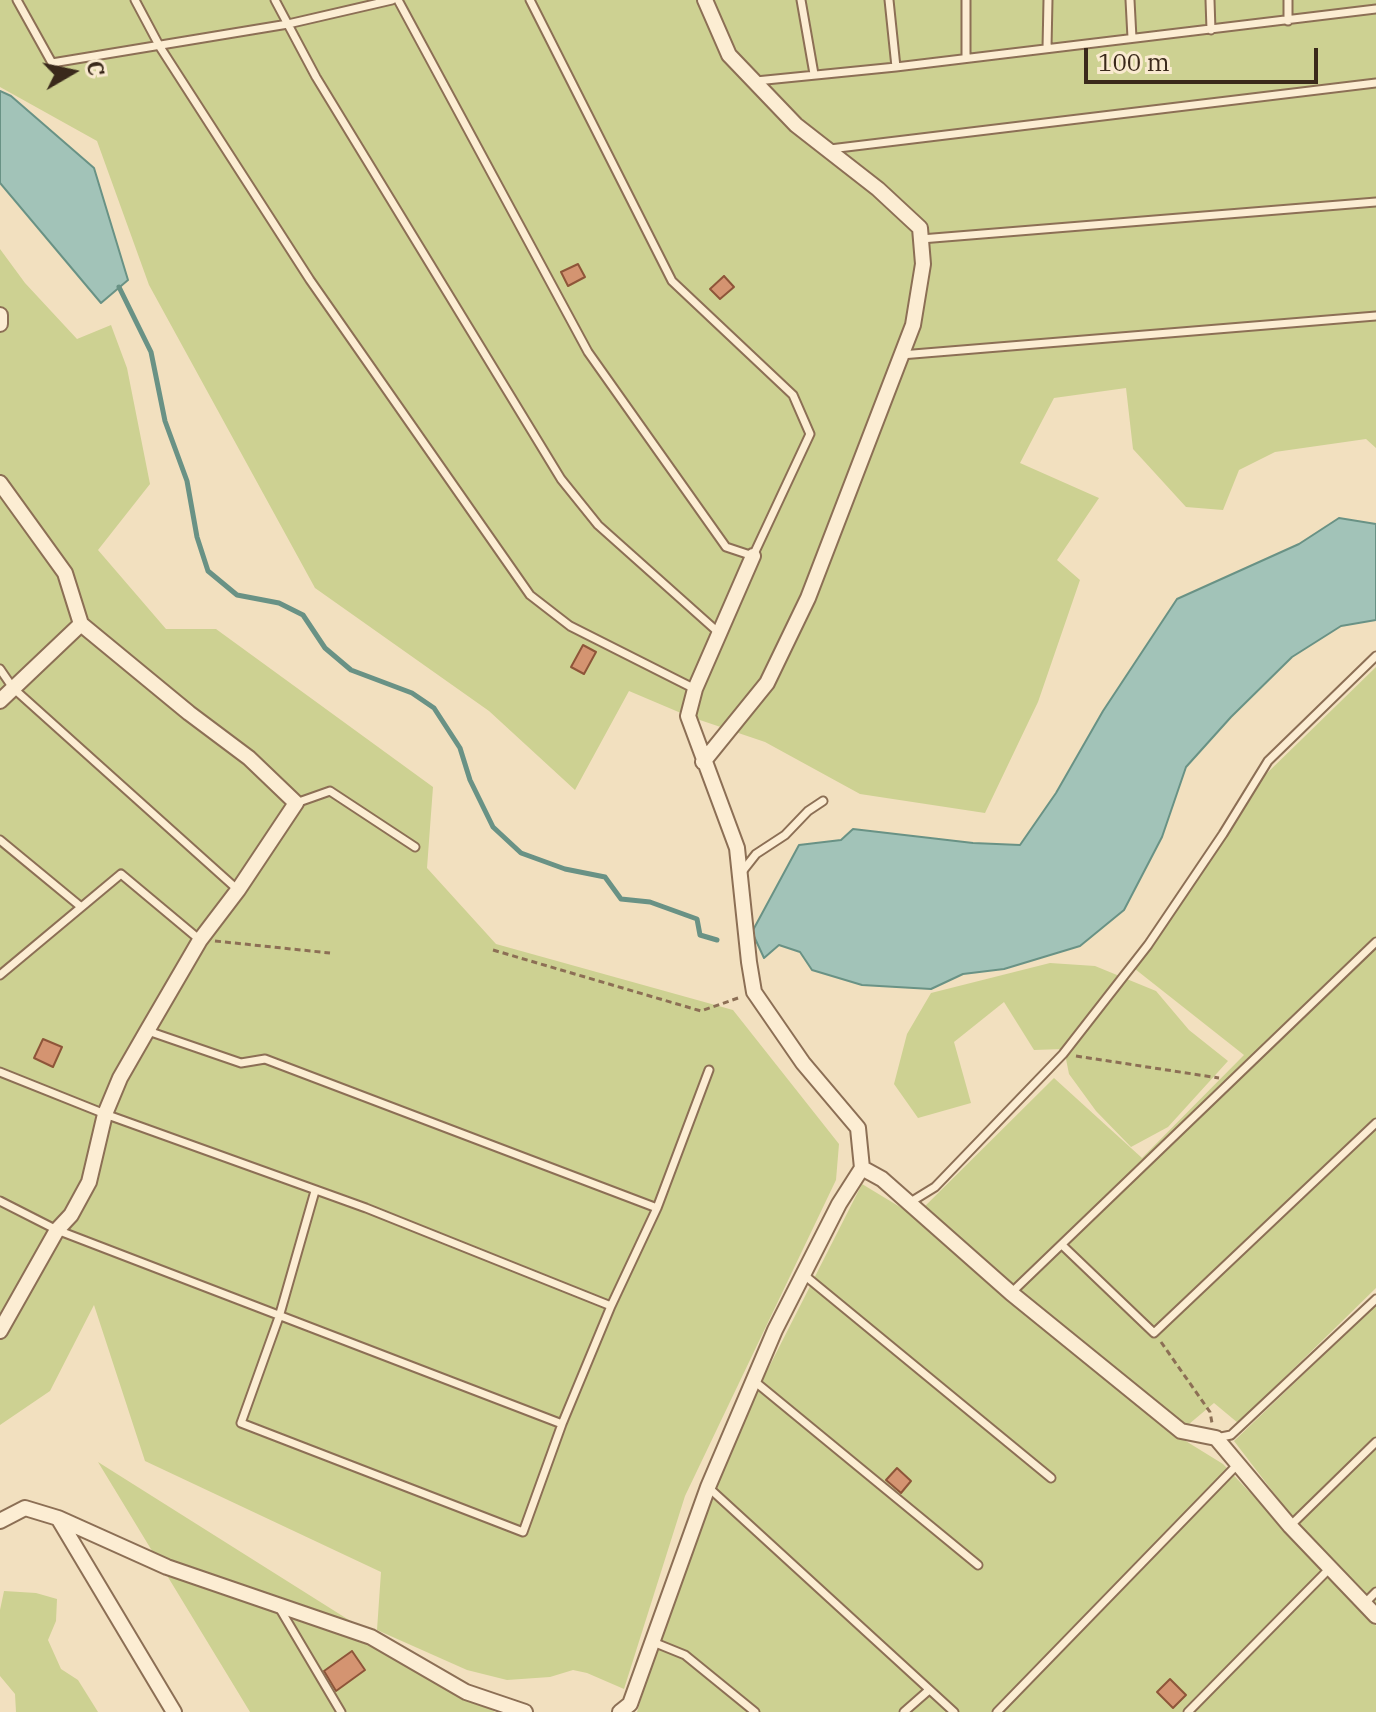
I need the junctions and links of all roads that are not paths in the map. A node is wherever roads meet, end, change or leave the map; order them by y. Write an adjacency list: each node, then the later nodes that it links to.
1 (17, 0): 20 (lane)
2 (135, 0): 20 (lane)
3 (275, 0): 17 (lane)
4 (395, 0): 17 (lane); 35 (lane)
5 (530, 0): 35 (lane)
6 (705, 0): 25 (street)
7 (801, 0): 24 (lane)
8 (889, 0): 23 (lane)
9 (966, 0): 22 (lane)
10 (1048, 0): 21 (lane)
11 (1130, 0): 19 (lane)
12 (1210, 0): 18 (lane)
13 (1288, 0): 16 (lane)
14 (1373, 0): 15 (lane)
15 (1375, 9): 16 (lane)
16 (1288, 21): 18 (lane)
17 (288, 24): 20 (lane); 37 (lane)
18 (1211, 30): 19 (lane)
19 (1132, 38): 21 (lane)
20 (160, 47): 41 (lane)
21 (1047, 48): 22 (lane)
22 (966, 57): 23 (lane)
23 (896, 67): 24 (lane)
24 (814, 74): 25 (lane)
25 (754, 81): 27 (street)
26 (1376, 83): 27 (lane)
27 (827, 149): 29 (street)
28 (1376, 202): 29 (lane)
29 (921, 239): 33 (street)
30 (0, 315): 32 (street)
31 (1376, 316): 33 (lane)
32 (0, 324)
33 (901, 355): 43 (street)
34 (0, 483): 36 (street)
35 (753, 556): 37 (street)
36 (81, 624): 40 (street); 45 (street)
37 (719, 633): 41 (street)
38 (1376, 656): 62 (lane)
39 (0, 669): 40 (lane)
40 (13, 688): 42 (street); 49 (lane)
41 (695, 689): 43 (street)
42 (0, 701)
43 (703, 762): 48 (street)
44 (823, 801): 48 (lane)
45 (296, 803): 47 (lane); 49 (street)
46 (0, 840): 50 (lane)
47 (415, 847)
48 (740, 875): 59 (street)
49 (238, 890): 51 (street)
50 (80, 906): 51 (lane); 53 (lane)
51 (200, 940): 54 (street)
52 (1376, 942): 65 (lane)
53 (0, 975)
54 (147, 1031): 57 (street); 63 (lane)
55 (709, 1070): 63 (lane)
56 (0, 1072): 57 (lane)
57 (105, 1114): 60 (lane); 64 (street)
58 (1376, 1123): 65 (lane)
59 (862, 1168): 62 (street); 66 (street)
60 (315, 1191): 69 (lane); 70 (lane)
61 (0, 1201): 64 (lane)
62 (909, 1203): 67 (street)
63 (657, 1208): 69 (lane)
64 (57, 1230): 70 (lane); 71 (street)
65 (1062, 1245): 67 (lane)
66 (803, 1274): 72 (street); 77 (lane)
67 (1011, 1293): 74 (street)
68 (1376, 1299): 74 (lane)
69 (611, 1306): 73 (lane)
70 (279, 1317): 73 (lane); 73 (lane)
71 (0, 1331)
72 (753, 1380): 78 (street); 82 (lane)
73 (562, 1424)
74 (1216, 1438): 76 (street)
75 (1376, 1442): 81 (lane)
76 (1237, 1465): 81 (street); 98 (lane)
77 (1051, 1478)
78 (708, 1487): 88 (street); 89 (lane)
79 (58, 1518): 80 (street); 85 (street); 91 (street)
80 (0, 1521)
81 (1290, 1526): 83 (street)
82 (978, 1565)
83 (1329, 1569): 86 (street); 99 (lane)
84 (1376, 1592): 86 (lane)
85 (277, 1604): 90 (street); 92 (lane)
86 (1364, 1604): 87 (street)
87 (1376, 1616)
88 (651, 1641): 94 (street); 95 (lane)
89 (929, 1690): 96 (lane); 97 (lane)
90 (491, 1706): 93 (street)
91 (174, 1712)
92 (341, 1712)
93 (525, 1712)
94 (620, 1712)
95 (755, 1712)
96 (904, 1712)
97 (954, 1712)
98 (997, 1712)
99 (1188, 1712)

